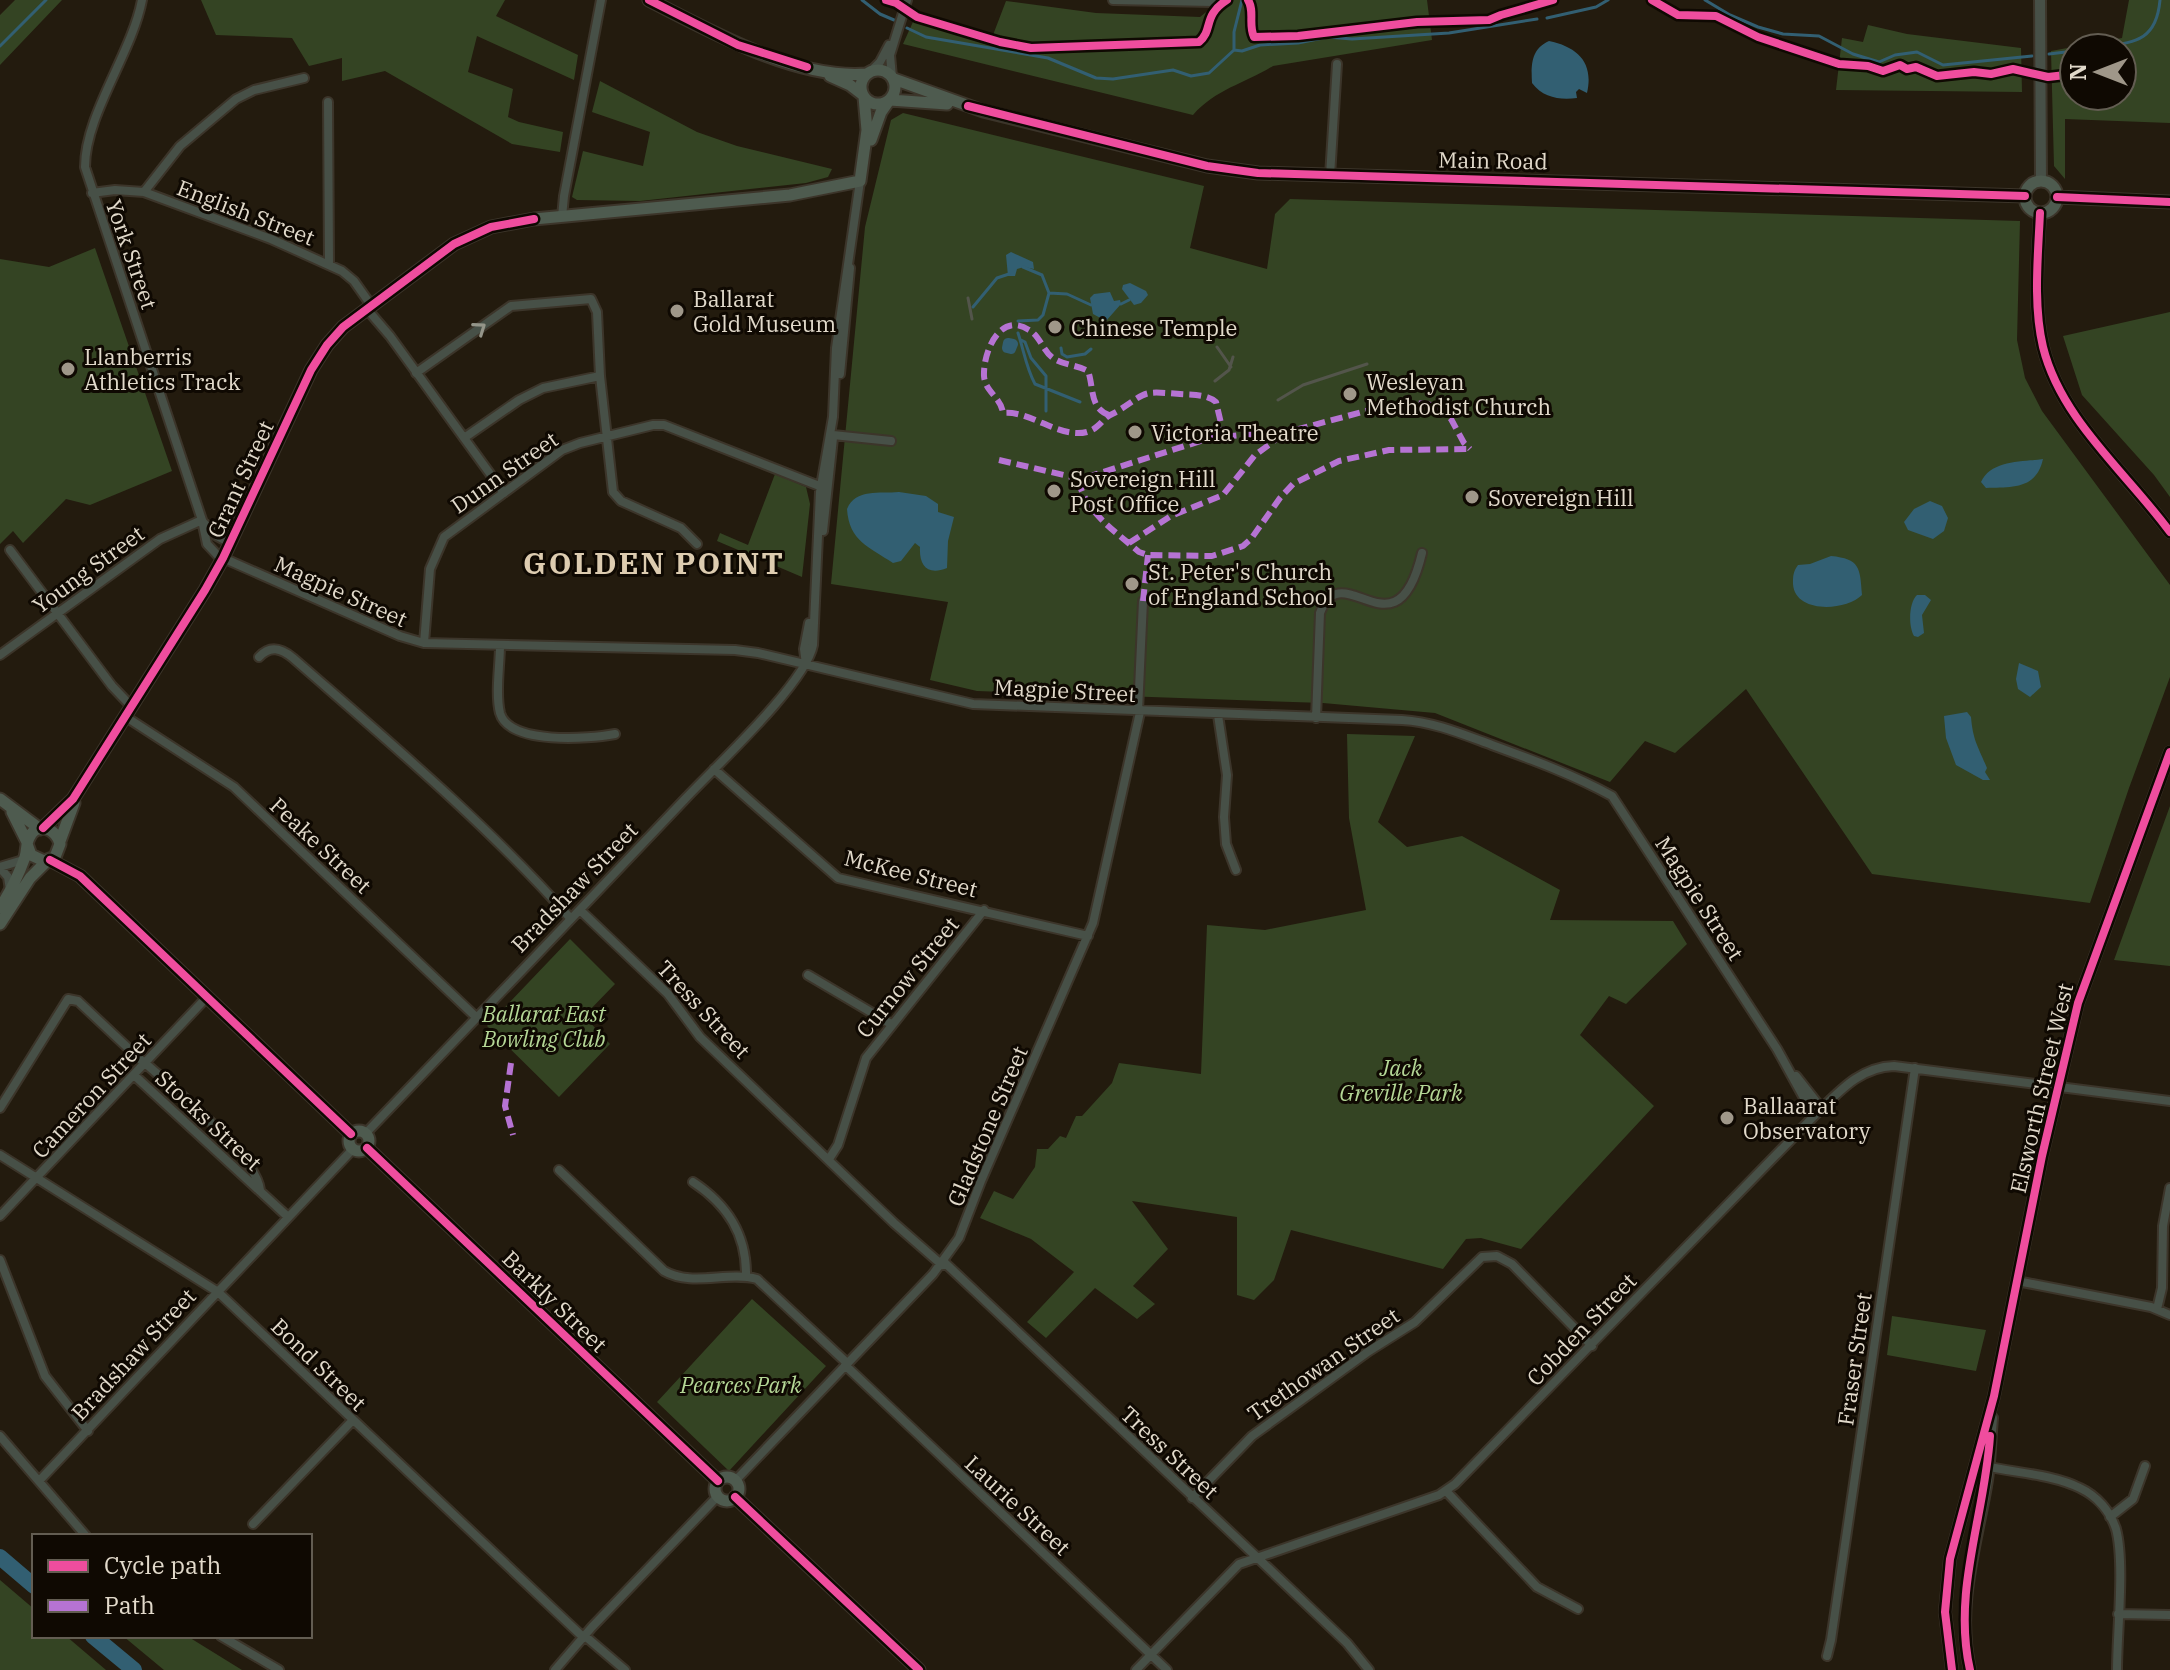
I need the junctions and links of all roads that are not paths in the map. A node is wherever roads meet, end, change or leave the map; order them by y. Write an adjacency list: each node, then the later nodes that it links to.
1 (142, 0): 22 (street, York Street)
2 (601, 0): 27 (street)
3 (649, 0): 10 (main road)
4 (907, 0): 8 (street)
5 (1113, 0): 7 (street)
6 (2040, 0): 20 (street)
7 (1213, 2)
8 (895, 34): 11 (street); 13 (street)
9 (1337, 64): 18 (street)
10 (807, 67): 11 (main road); 14 (main road)
11 (868, 73): 13 (main road); 14 (main road)
12 (304, 78): 21 (street)
13 (893, 78): 15 (main road); 17 (main road, Main Road)
14 (863, 96): 15 (main road); 19 (main road)
15 (890, 101): 17 (main road, Main Road); 19 (main road)
16 (328, 102): 28 (street)
17 (968, 106): 18 (main road, Main Road)
18 (1330, 176): 23 (main road, Main Road)
19 (861, 178): 27 (main road, Grant Street); 32 (street)
20 (2041, 181): 23 (main road); 24 (main road)
21 (144, 192): 22 (street, English Street); 28 (street, English Street)
22 (92, 193): 39 (street, York Street)
23 (2025, 196): 26 (main road)
24 (2057, 197): 25 (main road); 26 (main road)
25 (2170, 202)
26 (2040, 213): 40 (street)
27 (562, 217): 29 (main road, Grant Street)
28 (329, 263): 29 (street, English Street)
29 (368, 306): 30 (street, English Street); 41 (main road, Grant Street)
30 (416, 373): 31 (street, one-way to 31); 35 (street, English Street)
31 (600, 376): 34 (street); 35 (street)
32 (833, 417): 33 (street); 37 (street)
33 (833, 435): 36 (street); 37 (street)
34 (608, 436): 37 (street, Dunn Street); 38 (street, Dunn Street); 42 (street)
35 (464, 438): 38 (street, English Street)
36 (891, 441)
37 (824, 488): 52 (street)
38 (504, 493): 48 (street, Dunn Street)
39 (202, 520): 41 (street); 45 (street, York Street); 47 (street, Young Street)
40 (2170, 532)
41 (230, 543): 45 (main road, Grant Street)
42 (697, 544)
43 (10, 550): 47 (street, Peake Street)
44 (1422, 553): 56 (street)
45 (223, 559): 48 (street, Magpie Street); 54 (main road, Grant Street)
46 (1143, 601): 53 (street, Gladstone Street)
47 (57, 613): 50 (street, Young Street); 54 (street, Peake Street)
48 (424, 643): 49 (street, Magpie Street)
49 (500, 645): 52 (street, Magpie Street); 57 (street)
50 (0, 655)
51 (259, 657): 74 (street)
52 (806, 665): 53 (street, Magpie Street); 59 (street, Bradshaw Street)
53 (1139, 711): 55 (street, Magpie Street); 76 (street, Gladstone Street)
54 (129, 712): 60 (main road, Grant Street); 79 (street, Peake Street)
55 (1218, 715): 56 (street, Magpie Street); 68 (street)
56 (1316, 718): 81 (street, Magpie Street)
57 (615, 734)
58 (2170, 752): 85 (street, Elsworth Street West)
59 (714, 769): 72 (street, Bradshaw Street); 73 (street, McKee Street)
60 (81, 788): 62 (main road, Grant Street); 63 (main road, Grant Street)
61 (4, 804): 62 (main road); 64 (main road)
62 (41, 828): 63 (main road); 64 (main road)
63 (60, 842): 66 (main road); 69 (main road)
64 (27, 843): 65 (main road); 66 (main road)
65 (23, 860): 67 (street); 70 (main road)
66 (49, 861): 69 (main road); 75 (main road)
67 (0, 868): 70 (street)
68 (1236, 870)
69 (80, 876): 78 (main road)
70 (10, 891): 71 (main road)
71 (0, 908)
72 (580, 910): 74 (street, Bradshaw Street); 95 (street, Tress Street)
73 (984, 910): 76 (street, McKee Street); 80 (street, Curnow Street)
74 (571, 919): 79 (street, Bradshaw Street)
75 (0, 924)
76 (1088, 936): 104 (street, Gladstone Street)
77 (808, 975): 80 (street)
78 (207, 997): 82 (street, Cameron Street); 91 (main road)
79 (477, 1018): 90 (street, Bradshaw Street)
80 (891, 1024): 95 (street, Curnow Street)
81 (1777, 1049): 88 (street, Magpie Street); 89 (street, Magpie Street)
82 (144, 1063): 84 (street, Cameron Street); 87 (street, Stocks Street); 100 (street, Stocks Street)
83 (1915, 1068): 85 (street, Cobden Street); 88 (street, Cobden Street); 136 (street, Fraser Street)
84 (134, 1075): 97 (street, Cameron Street); 100 (street, Stocks Street)
85 (2058, 1088): 86 (street, Cobden Street); 106 (street, Elsworth Street West)
86 (2170, 1101)
87 (0, 1108)
88 (1822, 1109): 89 (street, Cobden Street)
89 (1814, 1116): 110 (street, Cobden Street)
90 (366, 1133): 91 (main road); 92 (main road)
91 (351, 1134): 93 (main road)
92 (367, 1148): 93 (main road); 120 (main road, Barkly Street)
93 (353, 1149): 102 (street, Bradshaw Street)
94 (0, 1155): 97 (street, Bond Street)
95 (829, 1159): 104 (street, Tress Street)
96 (559, 1170): 105 (street)
97 (37, 1178): 101 (street, Cameron Street); 107 (street, Bond Street)
98 (693, 1182): 105 (street)
99 (2170, 1188): 108 (street)
100 (260, 1191): 102 (street, Stocks Street)
101 (0, 1216)
102 (288, 1217): 107 (street, Bradshaw Street)
103 (0, 1260): 114 (street)
104 (943, 1263): 111 (street, Gladstone Street); 125 (street, Tress Street)
105 (746, 1277): 111 (street, Laurie Street)
106 (2017, 1281): 108 (street); 112 (street, Elsworth Street West)
107 (218, 1292): 113 (street, Bond Street); 114 (street, Bradshaw Street)
108 (2157, 1309): 109 (street)
109 (2170, 1315)
110 (1592, 1346): 122 (street, Cobden Street); 125 (street, Trethowan Street)
111 (846, 1364): 121 (street, Gladstone Street); 135 (street, Laurie Street)
112 (1994, 1396): 116 (street, Elsworth Street West); 118 (street, Elsworth Street West)
113 (353, 1420): 127 (street); 133 (street, Bond Street)
114 (88, 1431): 119 (street, Bradshaw Street)
115 (0, 1436): 119 (street)
116 (1974, 1463): 118 (street); 144 (street, Elsworth Street West)
117 (2145, 1466): 126 (street)
118 (1989, 1467): 126 (street); 145 (street, Elsworth Street West)
119 (39, 1481): 128 (street)
120 (718, 1481): 121 (main road); 123 (main road)
121 (735, 1481): 124 (main road)
122 (1446, 1491): 129 (street, Cobden Street); 130 (street)
123 (718, 1496): 124 (main road); 133 (street)
124 (735, 1497): 140 (main road)
125 (1192, 1498): 129 (street, Tress Street)
126 (2110, 1517): 131 (street)
127 (253, 1524)
128 (84, 1534)
129 (1256, 1557): 135 (street, Cobden Street); 143 (street, Tress Street)
130 (1578, 1609)
131 (2118, 1614): 132 (street); 146 (street)
132 (2170, 1615)
133 (585, 1637): 138 (street); 139 (street, Bond Street)
134 (224, 1638): 137 (street)
135 (1150, 1655): 141 (street, Cobden Street); 142 (street, Laurie Street)
136 (1827, 1656)
137 (279, 1670)
138 (555, 1670)
139 (625, 1670)
140 (919, 1670)
141 (1136, 1670)
142 (1167, 1670)
143 (1369, 1670)
144 (1952, 1670)
145 (1970, 1670)
146 (2117, 1670)

